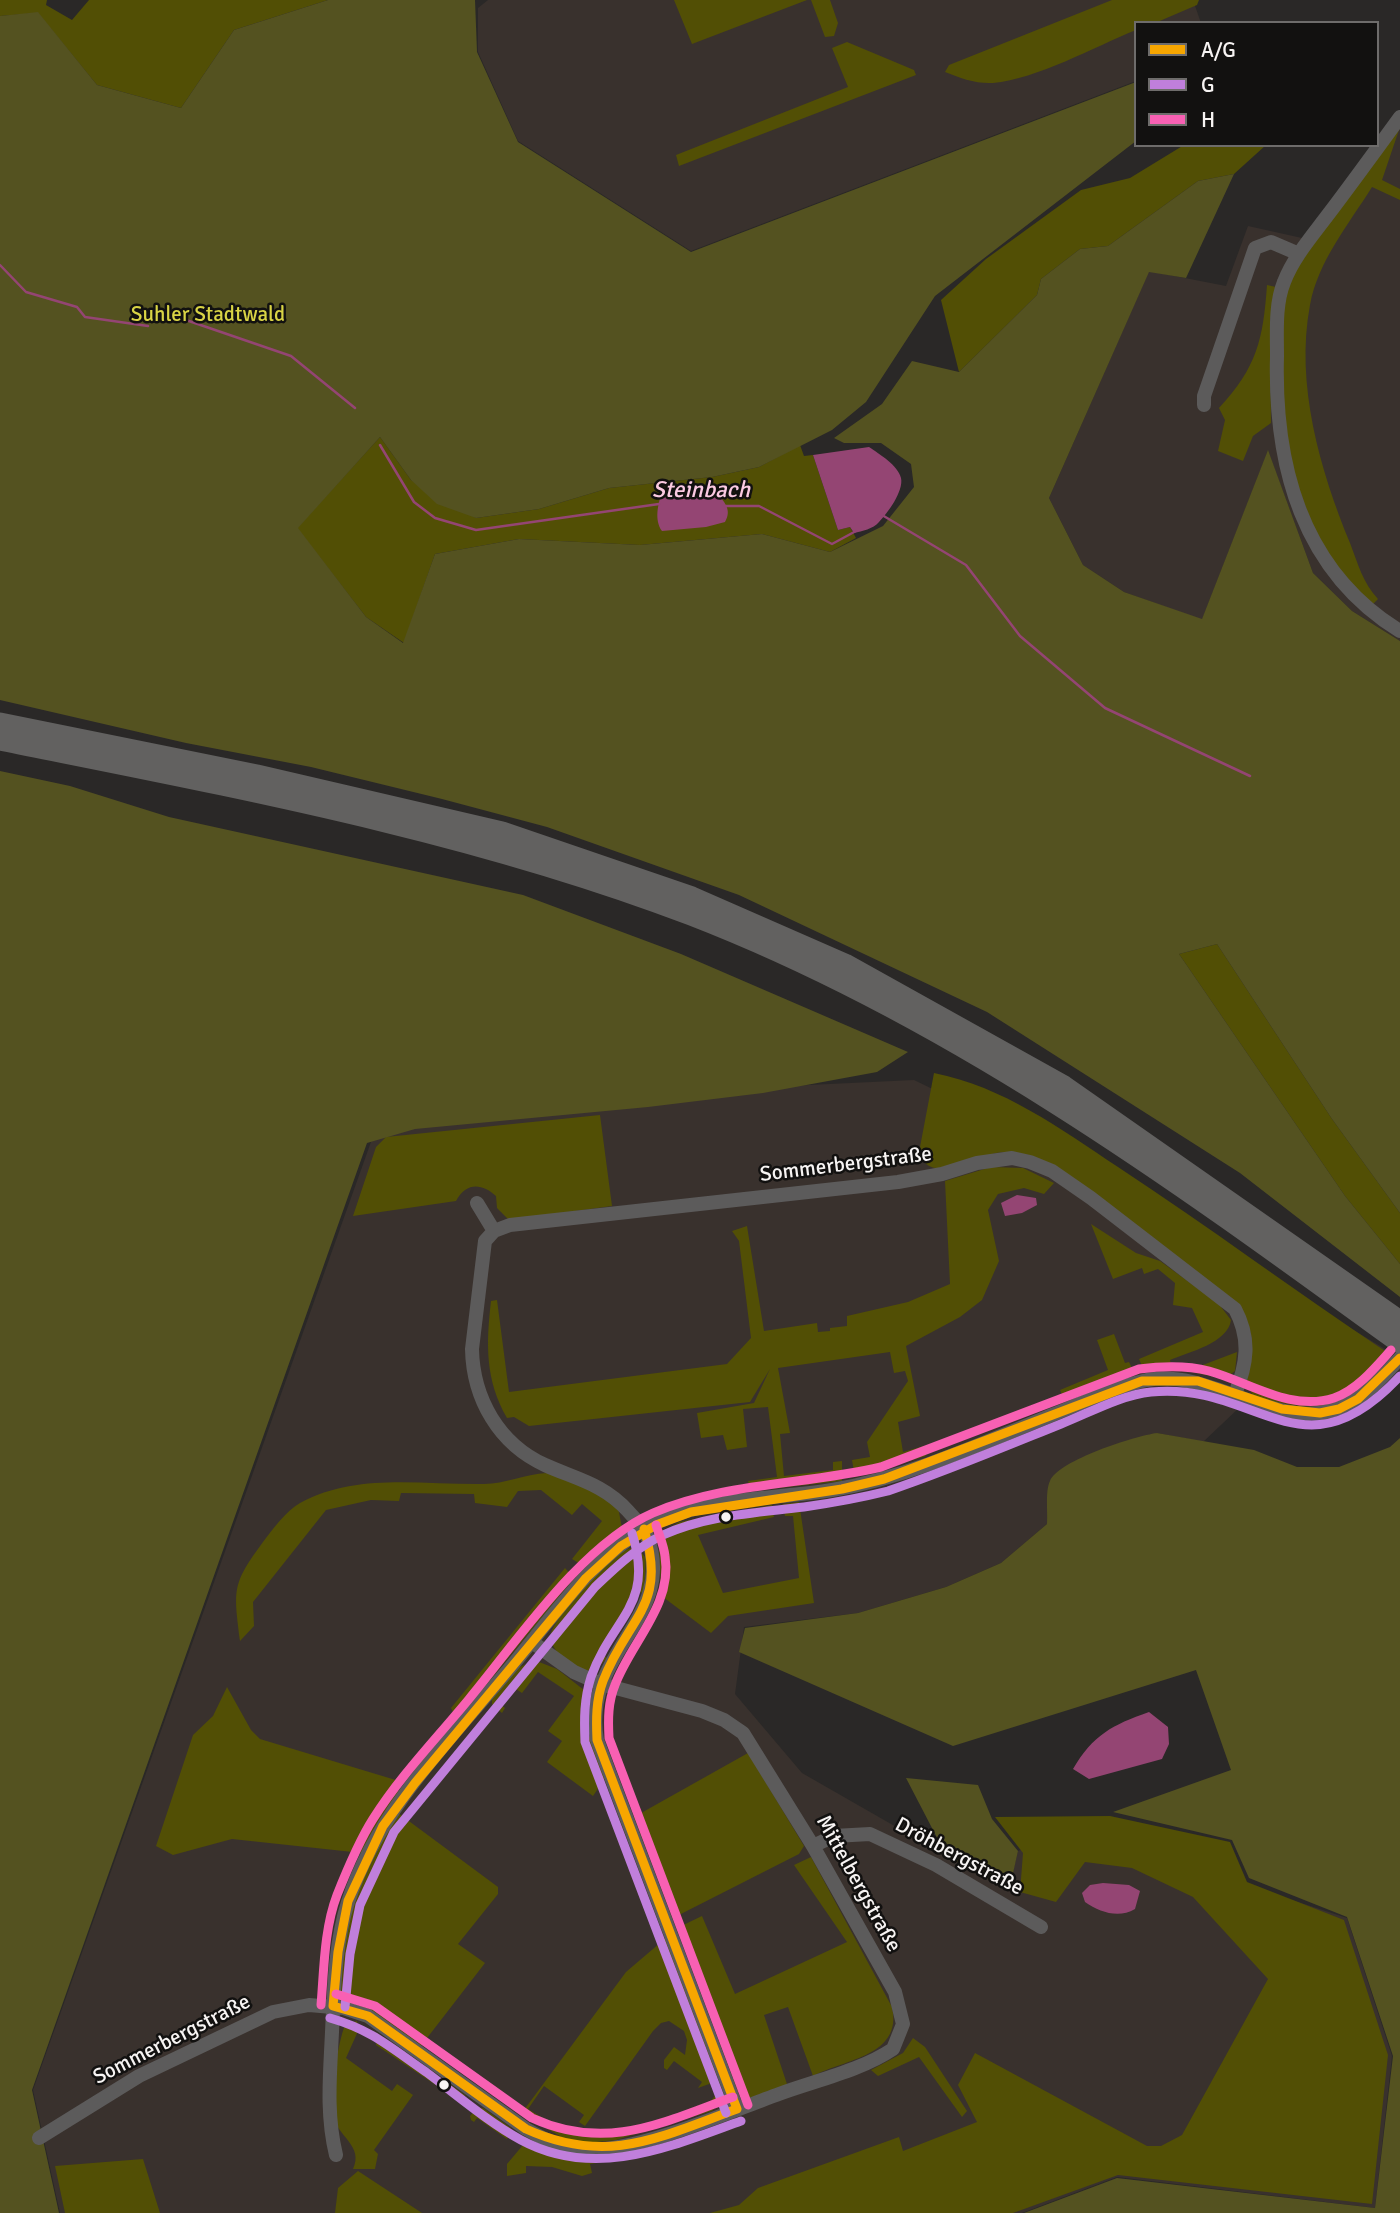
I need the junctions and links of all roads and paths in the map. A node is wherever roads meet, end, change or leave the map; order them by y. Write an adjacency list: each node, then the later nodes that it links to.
1 (1400, 117): 2 (street)
2 (1379, 145)
3 (1378, 147): 4 (street)
4 (1299, 254): 5 (street); 6 (street)
5 (1204, 405)
6 (1400, 631)
7 (0, 723): 9 (highway)
8 (0, 740): 9 (highway)
9 (255, 783): 12 (highway); 13 (highway)
10 (477, 1203): 11 (street)
11 (494, 1231): 15 (street, Sommerbergstraße); 16 (street)
12 (1400, 1321)
13 (1400, 1343)
14 (1400, 1358): 15 (street)
15 (1236, 1394): 16 (street)
16 (644, 1529): 17 (street); 18 (street)
17 (532, 1642): 18 (street, Mittelbergstraße); 21 (street)
18 (601, 1684): 19 (street, Mittelbergstraße); 22 (street)
19 (813, 1846): 20 (street, Dröhbergstraße); 22 (street, Mittelbergstraße)
20 (1041, 1927)
21 (333, 2006): 22 (street, Mittelbergstraße); 23 (street, Sommerbergstraße); 24 (street)
22 (737, 2109)
23 (39, 2138)
24 (336, 2155)

